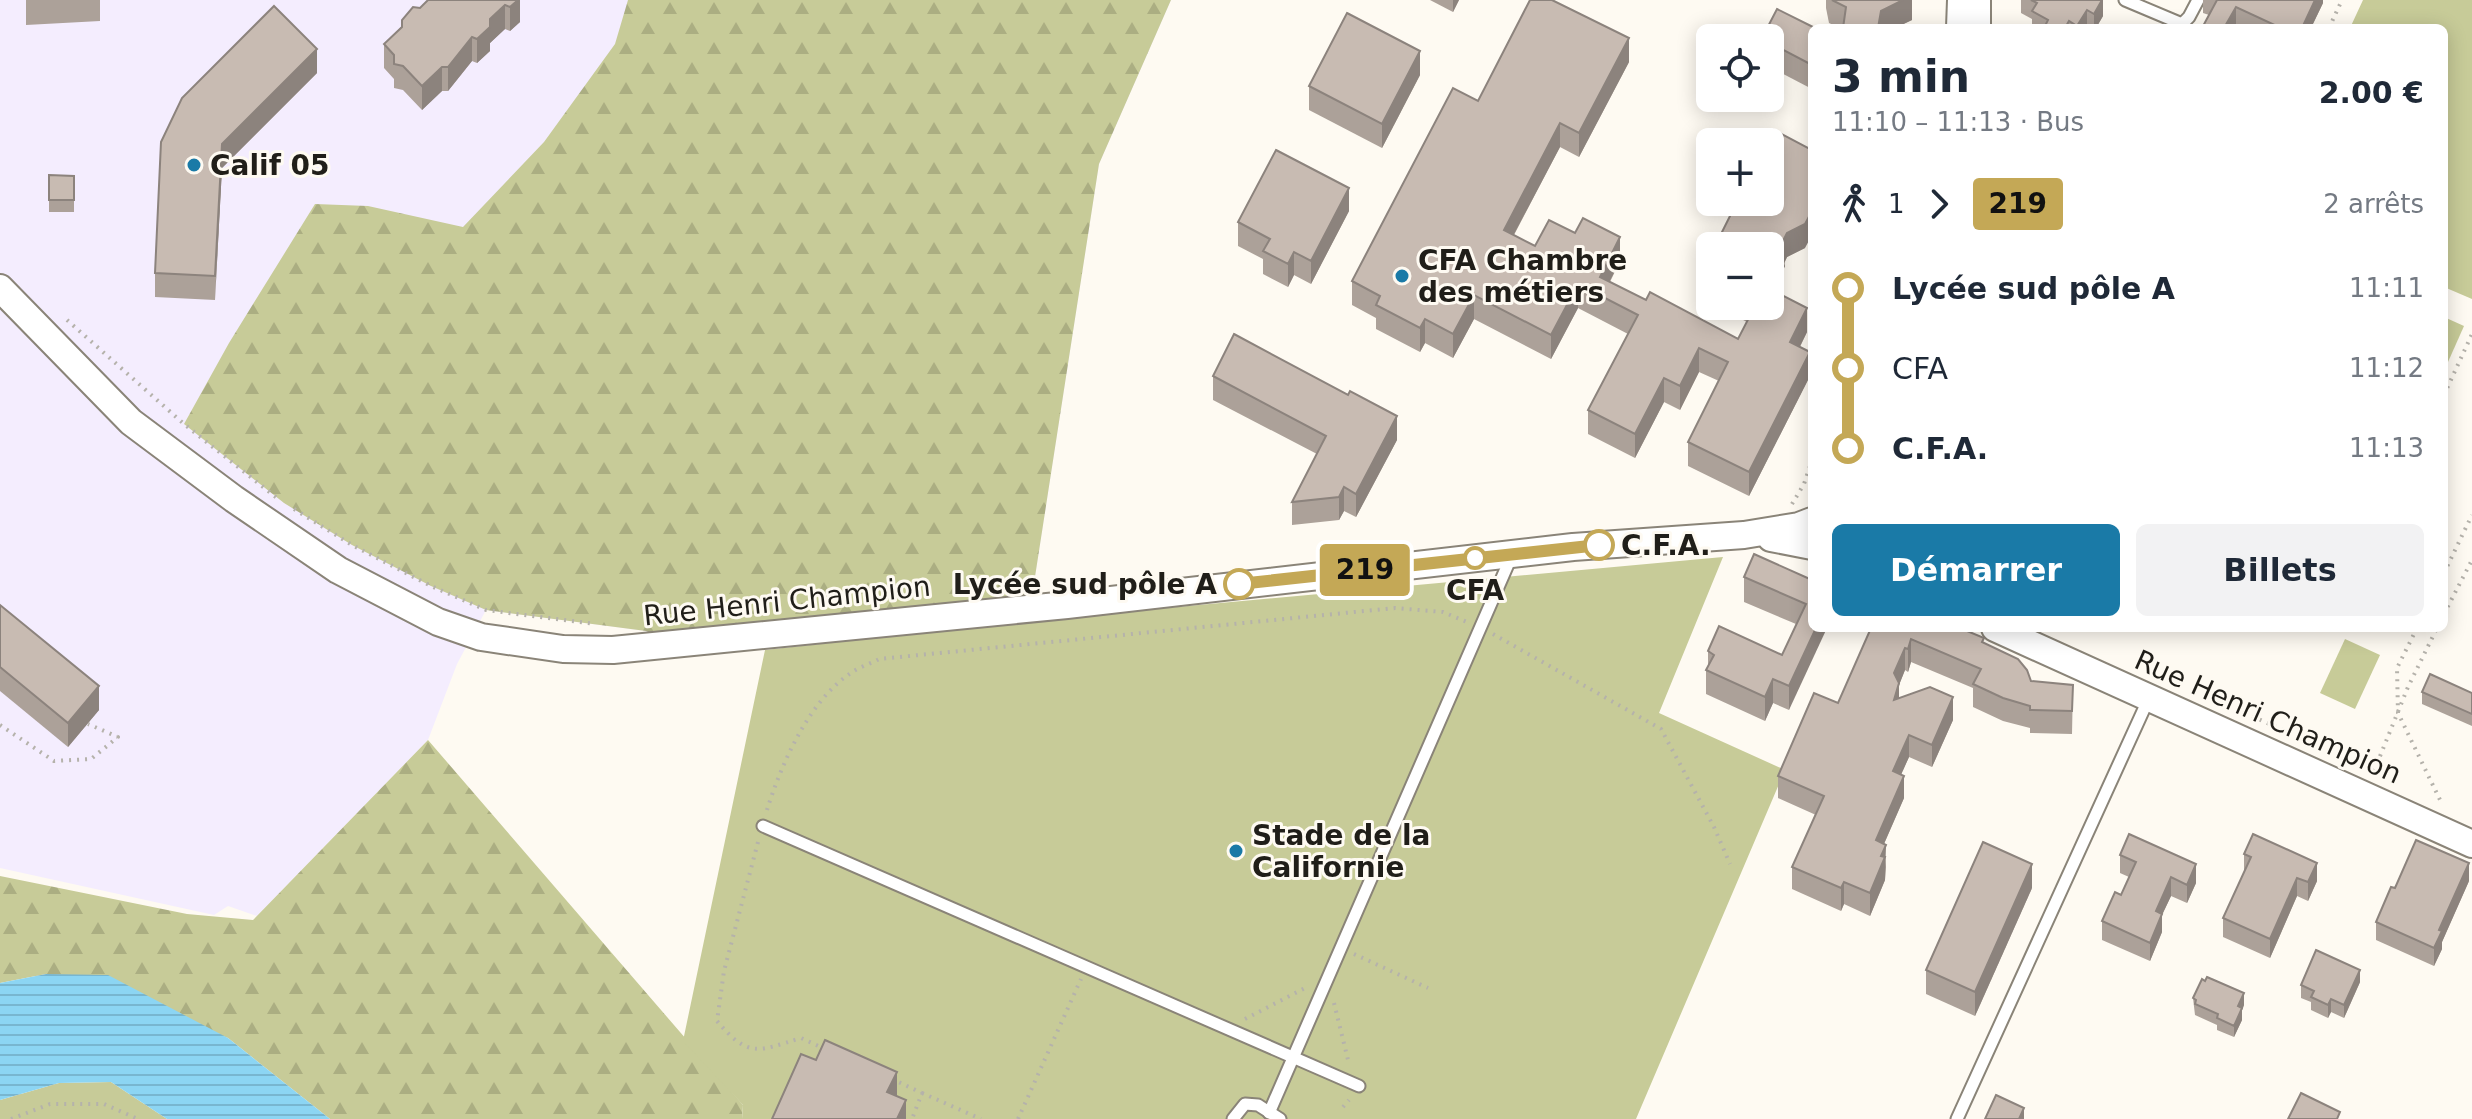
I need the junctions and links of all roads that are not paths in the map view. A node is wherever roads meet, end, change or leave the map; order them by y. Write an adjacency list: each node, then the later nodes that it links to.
1 (1959, 0): 5 (street)
2 (1979, 0): 6 (street)
3 (2125, 0): 4 (lane)
4 (2198, 0)
5 (1958, 24)
6 (1979, 24)
7 (0, 288): 11 (street, Rue Henri Champion)
8 (1808, 523): 9 (street, Rue Henri Champion)
9 (1744, 535): 10 (street, Rue Henri Champion); 11 (street, Rue Henri Champion)
10 (1808, 545)
11 (1512, 554): 16 (lane)
12 (2004, 632): 13 (street, Rue Henri Champion)
13 (2149, 697): 15 (street, Rue Henri Champion); 20 (lane)
14 (763, 826): 16 (lane)
15 (2472, 844)
16 (1293, 1058): 17 (lane); 18 (lane)
17 (1359, 1086)
18 (1273, 1114): 19 (lane)
19 (1233, 1119)
20 (1957, 1119)

